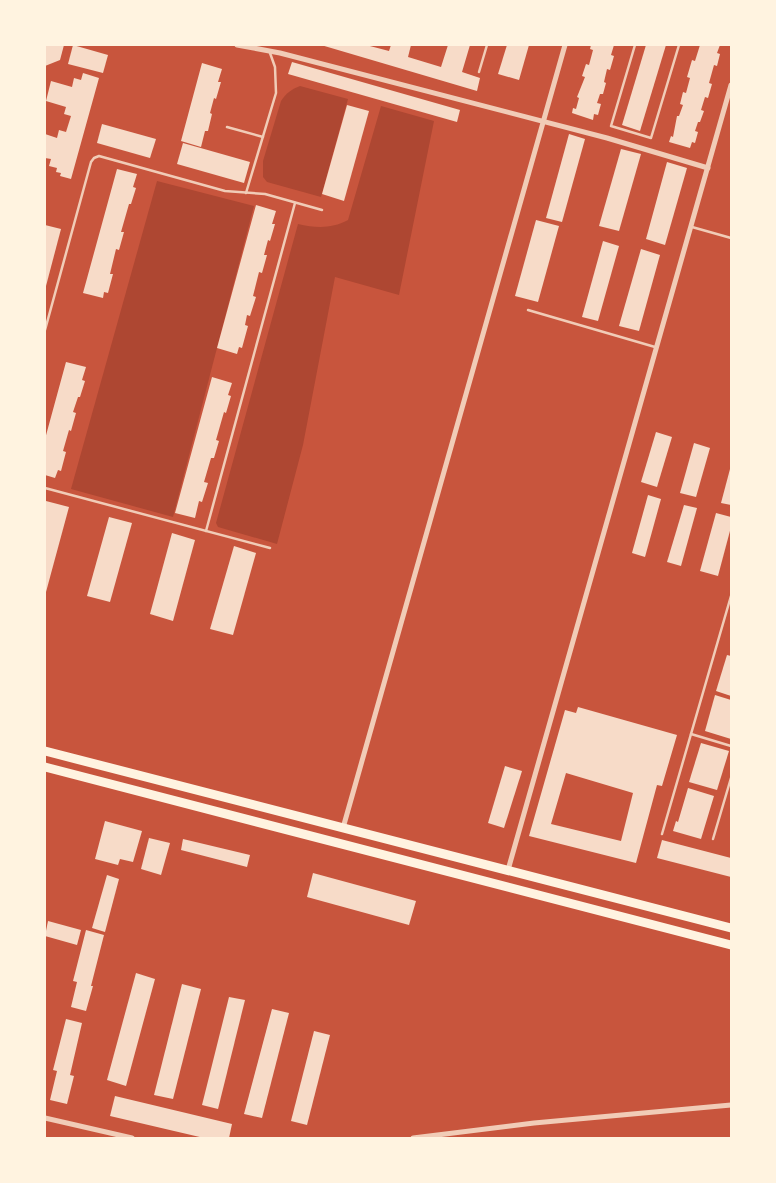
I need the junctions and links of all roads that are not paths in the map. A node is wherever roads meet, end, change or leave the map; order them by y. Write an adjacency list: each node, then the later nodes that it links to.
1 (237, 45): 6 (street)
2 (487, 45): 7 (lane)
3 (565, 45): 9 (street)
4 (635, 45): 5 (lane)
5 (679, 45)
6 (270, 51): 9 (street); 11 (lane)
7 (479, 72)
8 (731, 85): 12 (street)
9 (543, 121): 12 (street); 31 (street)
10 (227, 127): 11 (lane)
11 (263, 137): 13 (lane)
12 (708, 168): 16 (street)
13 (246, 193): 14 (lane); 19 (lane)
14 (295, 203): 15 (lane); 23 (lane)
15 (322, 210)
16 (691, 226): 17 (lane); 21 (street)
17 (731, 238)
18 (528, 310): 21 (lane)
19 (47, 319): 20 (lane)
20 (45, 330)
21 (657, 347): 34 (street)
22 (45, 488): 23 (lane)
23 (206, 531): 24 (lane)
24 (270, 548)
25 (731, 596): 26 (lane)
26 (691, 734): 27 (lane); 32 (lane)
27 (731, 746)
28 (45, 751): 31 (main road)
29 (45, 767): 36 (main road)
30 (731, 778): 33 (lane)
31 (343, 828): 34 (main road)
32 (662, 834)
33 (713, 839)
34 (508, 870): 35 (main road)
35 (731, 928)
36 (731, 945)
37 (731, 1106): 40 (street)
38 (45, 1118): 39 (street)
39 (132, 1138)
40 (413, 1138)

